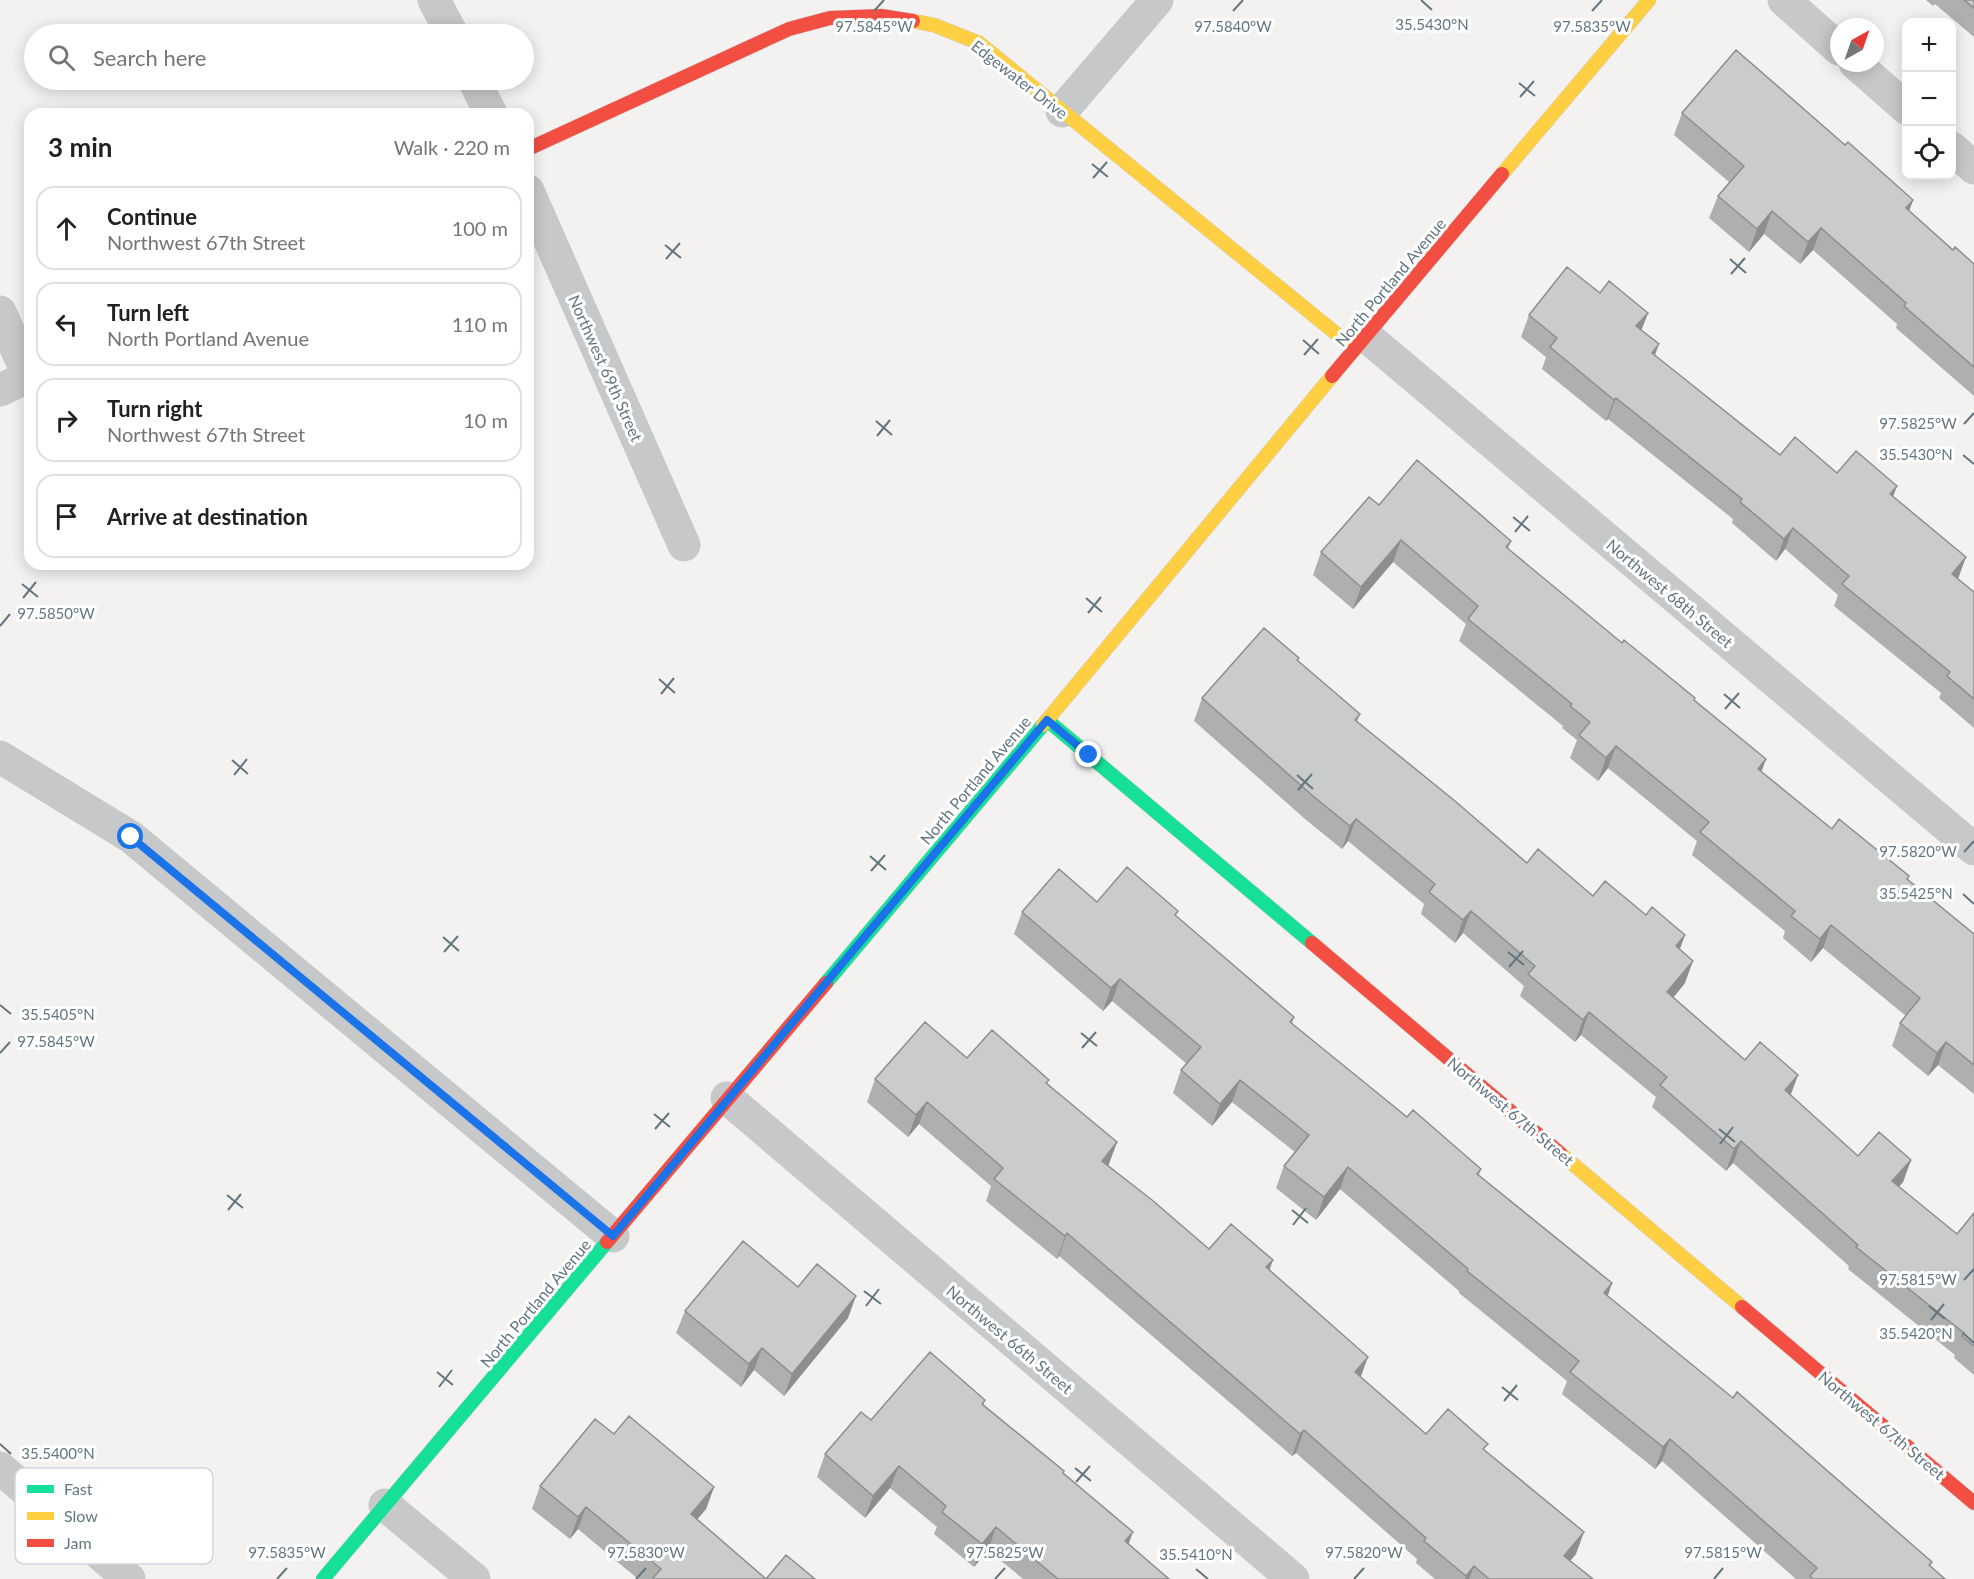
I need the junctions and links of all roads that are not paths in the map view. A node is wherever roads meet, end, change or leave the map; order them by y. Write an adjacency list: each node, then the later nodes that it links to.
1 (434, 0): 5 (street)
2 (1156, 0): 11 (street)
3 (1649, 0): 17 (street, North Portland Avenue)
4 (1784, 0): 6 (street)
5 (447, 24)
6 (1830, 41)
7 (1865, 72): 9 (street)
8 (479, 90): 10 (street)
9 (1902, 104)
10 (488, 108)
11 (1062, 111): 12 (street, Edgewater Drive); 17 (street, Edgewater Drive)
12 (534, 146)
13 (1956, 152): 14 (street)
14 (1974, 168)
15 (534, 205): 21 (street, Northwest 69th Street)
16 (0, 312): 18 (street)
17 (1360, 343): 22 (street, North Portland Avenue); 24 (street, Northwest 68th Street)
18 (24, 363)
19 (24, 379): 20 (street)
20 (0, 390)
21 (684, 545)
22 (1047, 720): 25 (street, North Portland Avenue); 29 (street, Northwest 67th Street)
23 (0, 757): 26 (street)
24 (1974, 849)
25 (727, 1098): 26 (street, North Portland Avenue); 35 (street, Northwest 66th Street)
26 (613, 1236): 30 (street, North Portland Avenue)
27 (0, 1468): 28 (street)
28 (15, 1481)
29 (1974, 1503)
30 (386, 1505): 33 (street, North Portland Avenue); 34 (street)
31 (112, 1564): 32 (street)
32 (129, 1579)
33 (323, 1579)
34 (474, 1579)
35 (1293, 1579)

